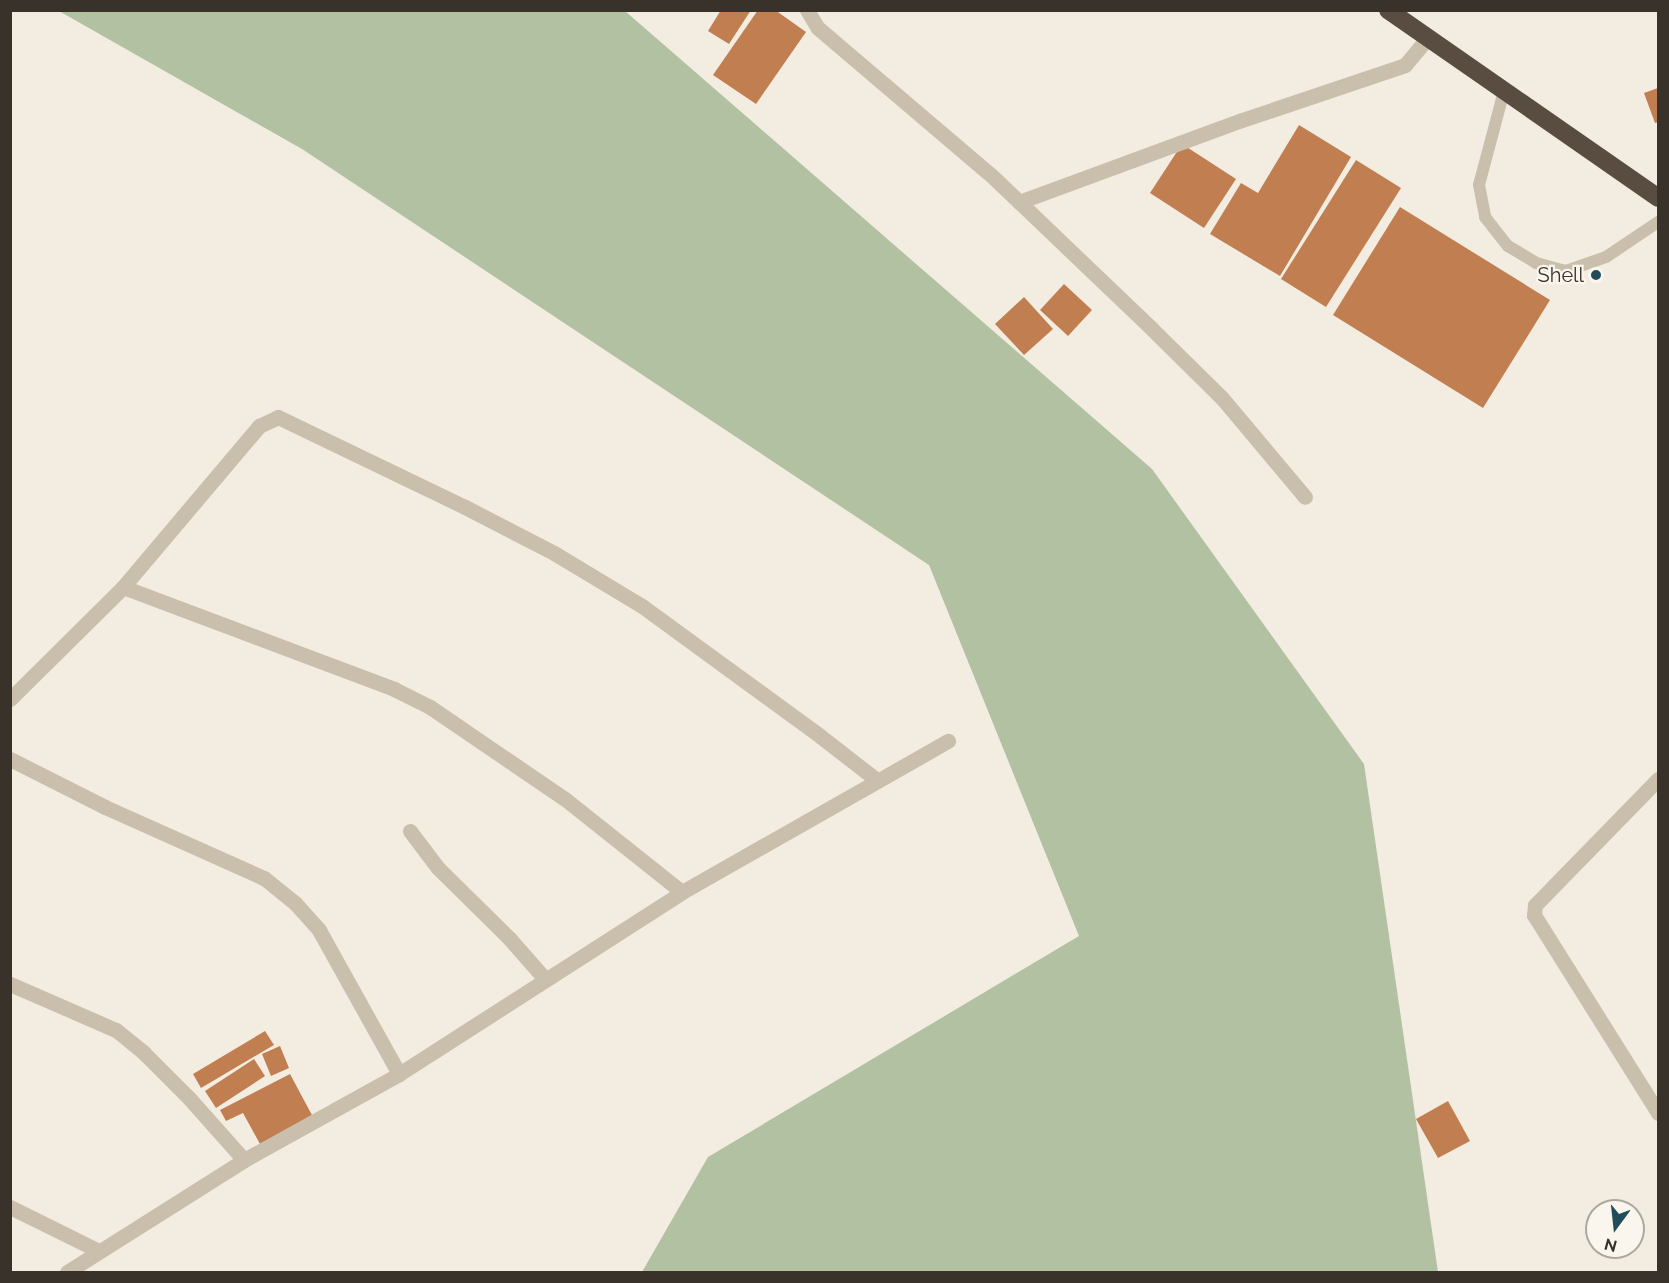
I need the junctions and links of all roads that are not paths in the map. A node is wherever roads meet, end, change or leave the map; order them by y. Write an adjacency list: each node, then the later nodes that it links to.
1 (807, 10): 6 (street)
2 (1388, 10): 3 (highway)
3 (1428, 38): 4 (highway); 6 (street)
4 (1504, 91): 5 (highway); 7 (lane)
5 (1659, 198)
6 (1019, 202): 8 (street)
7 (1659, 222)
8 (1305, 497)
9 (123, 587): 10 (street); 14 (street); 16 (street)
10 (10, 699)
11 (948, 741): 14 (street)
12 (10, 759): 19 (street)
13 (1659, 780): 20 (street)
14 (878, 781): 16 (street)
15 (410, 831): 17 (street)
16 (682, 892): 17 (street)
17 (545, 979): 19 (street)
18 (10, 984): 22 (street)
19 (399, 1074): 22 (street)
20 (1652, 1089): 21 (street)
21 (1659, 1113)
22 (244, 1160): 24 (street)
23 (10, 1207): 24 (street)
24 (99, 1251): 25 (street)
25 (67, 1272)

